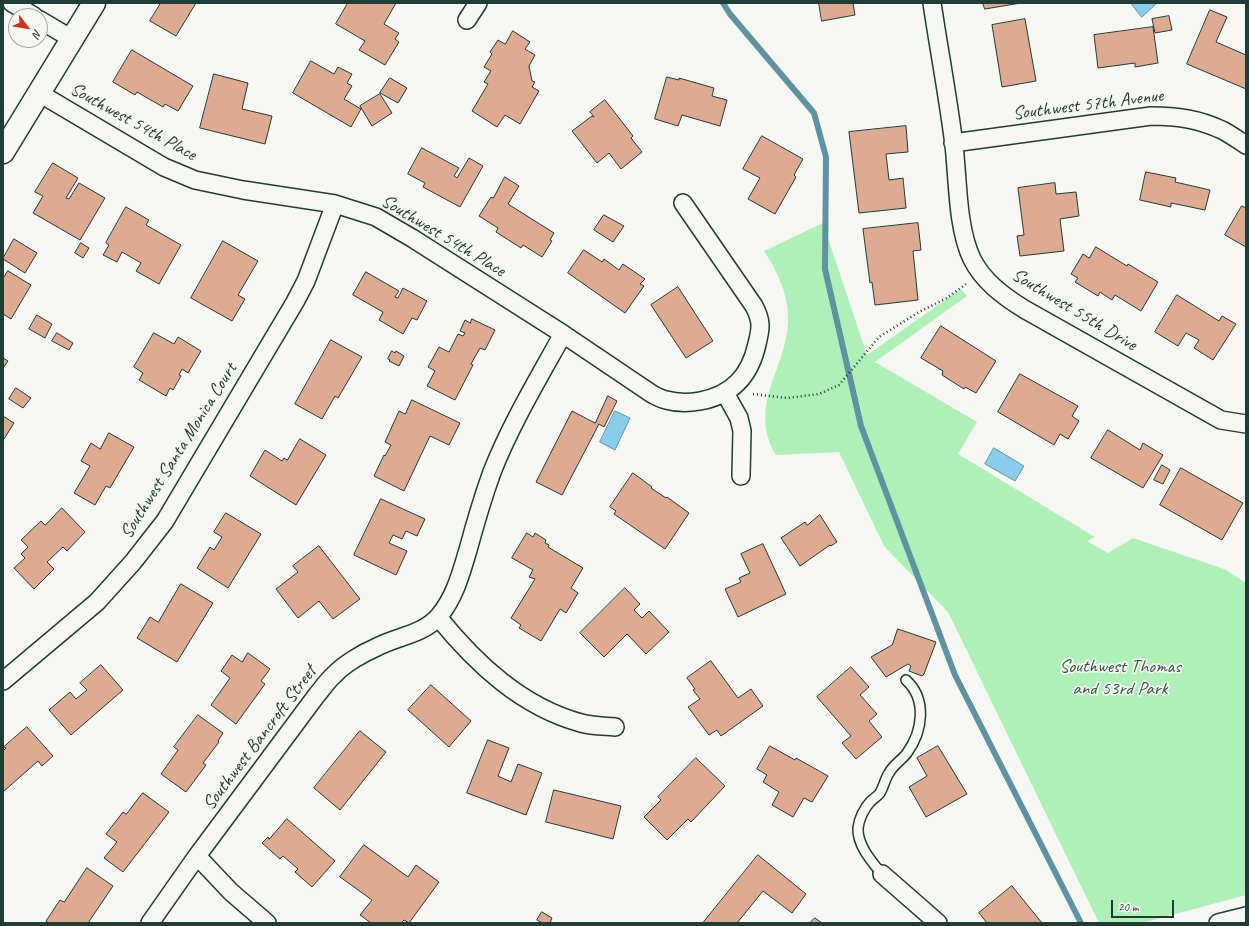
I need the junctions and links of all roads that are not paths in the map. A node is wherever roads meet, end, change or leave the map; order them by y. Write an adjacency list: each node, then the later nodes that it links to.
1 (94, 3): 6 (street)
2 (478, 3): 4 (street)
3 (932, 3): 8 (street, Southwest 55th Drive)
4 (467, 20)
5 (48, 24): 6 (street)
6 (72, 38): 7 (street)
7 (39, 93): 10 (street); 12 (street, Southwest 54th Place)
8 (954, 143): 9 (street, Southwest 57th Avenue); 15 (street, Southwest 55th Drive)
9 (1246, 145)
10 (3, 152)
11 (683, 203): 14 (street, Southwest 54th Place)
12 (335, 204): 13 (street, Southwest 54th Place); 19 (street, Southwest Santa Monica Court)
13 (563, 334): 14 (street, Southwest 54th Place); 17 (street, Southwest Bancroft Street)
14 (725, 393): 16 (street)
15 (1246, 424)
16 (741, 476)
17 (438, 617): 20 (street); 21 (street, Southwest Bancroft Street)
18 (906, 680): 22 (lane)
19 (3, 681)
20 (615, 727)
21 (197, 856): 24 (street, Southwest Bancroft Street); 25 (street)
22 (882, 874): 26 (street)
23 (1246, 916): 27 (street)
24 (150, 923)
25 (268, 923)
26 (938, 923)
27 (1218, 923)

